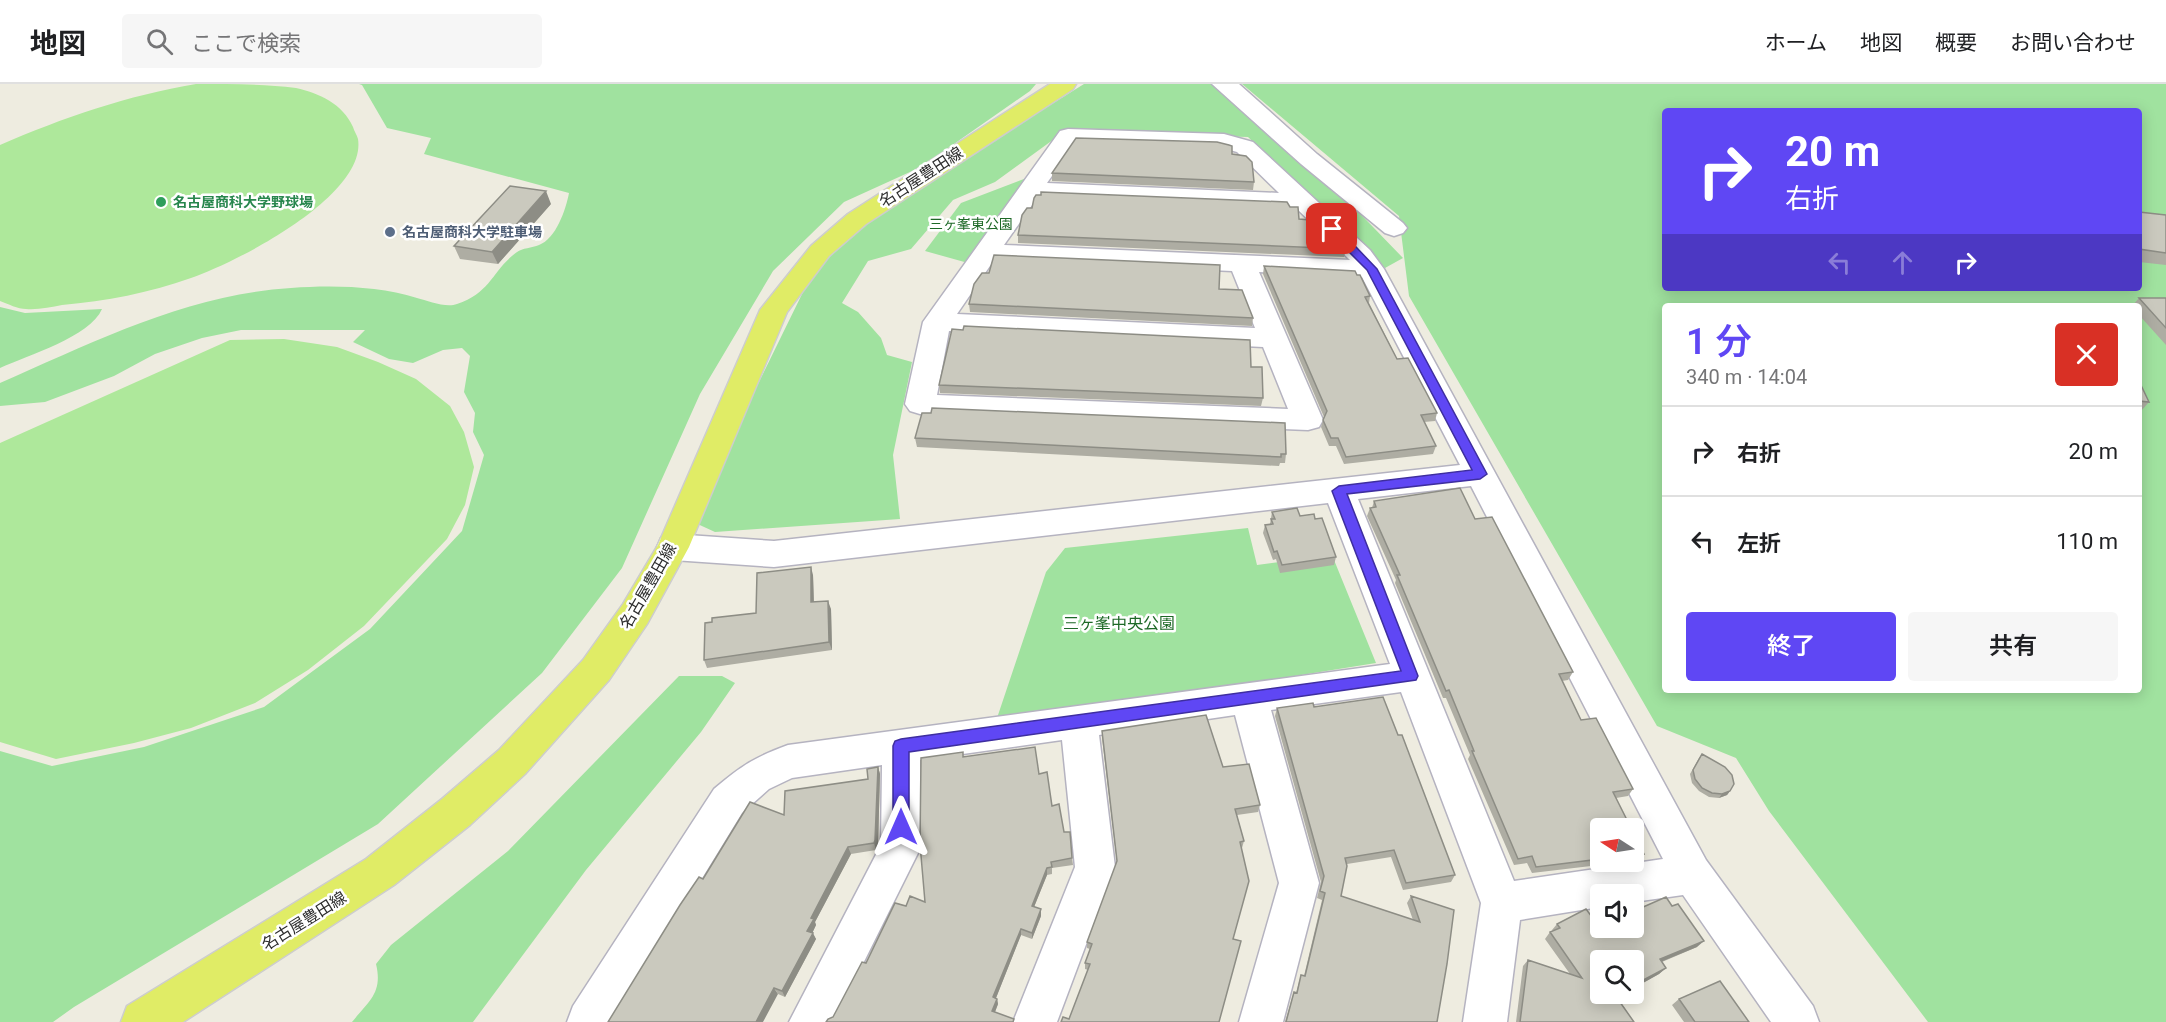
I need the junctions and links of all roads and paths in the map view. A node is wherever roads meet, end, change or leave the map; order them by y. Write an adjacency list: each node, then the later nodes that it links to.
1 (1065, 84): 13 (main road, 名古屋豊田線)
2 (1223, 84): 5 (street)
3 (1030, 190): 4 (street); 4 (street); 6 (street)
4 (1303, 201): 8 (street)
5 (1394, 228)
6 (987, 252): 7 (street); 9 (street)
7 (1242, 264): 8 (street); 10 (street)
8 (1371, 269): 11 (street)
9 (938, 322): 10 (street); 10 (street)
10 (1273, 338)
11 (1480, 474): 12 (street); 18 (street)
12 (1339, 491): 13 (street); 14 (street)
13 (673, 547): 20 (main road, 名古屋豊田線)
14 (1411, 676): 15 (street); 19 (street)
15 (1249, 698): 16 (street); 24 (street)
16 (1079, 721): 17 (street); 23 (street)
17 (901, 746): 21 (street); 22 (street)
18 (1692, 874): 19 (street); 26 (street)
19 (1502, 903): 25 (street)
20 (144, 1022)
21 (589, 1022)
22 (811, 1022)
23 (1035, 1022)
24 (1261, 1022)
25 (1485, 1022)
26 (1797, 1022)

